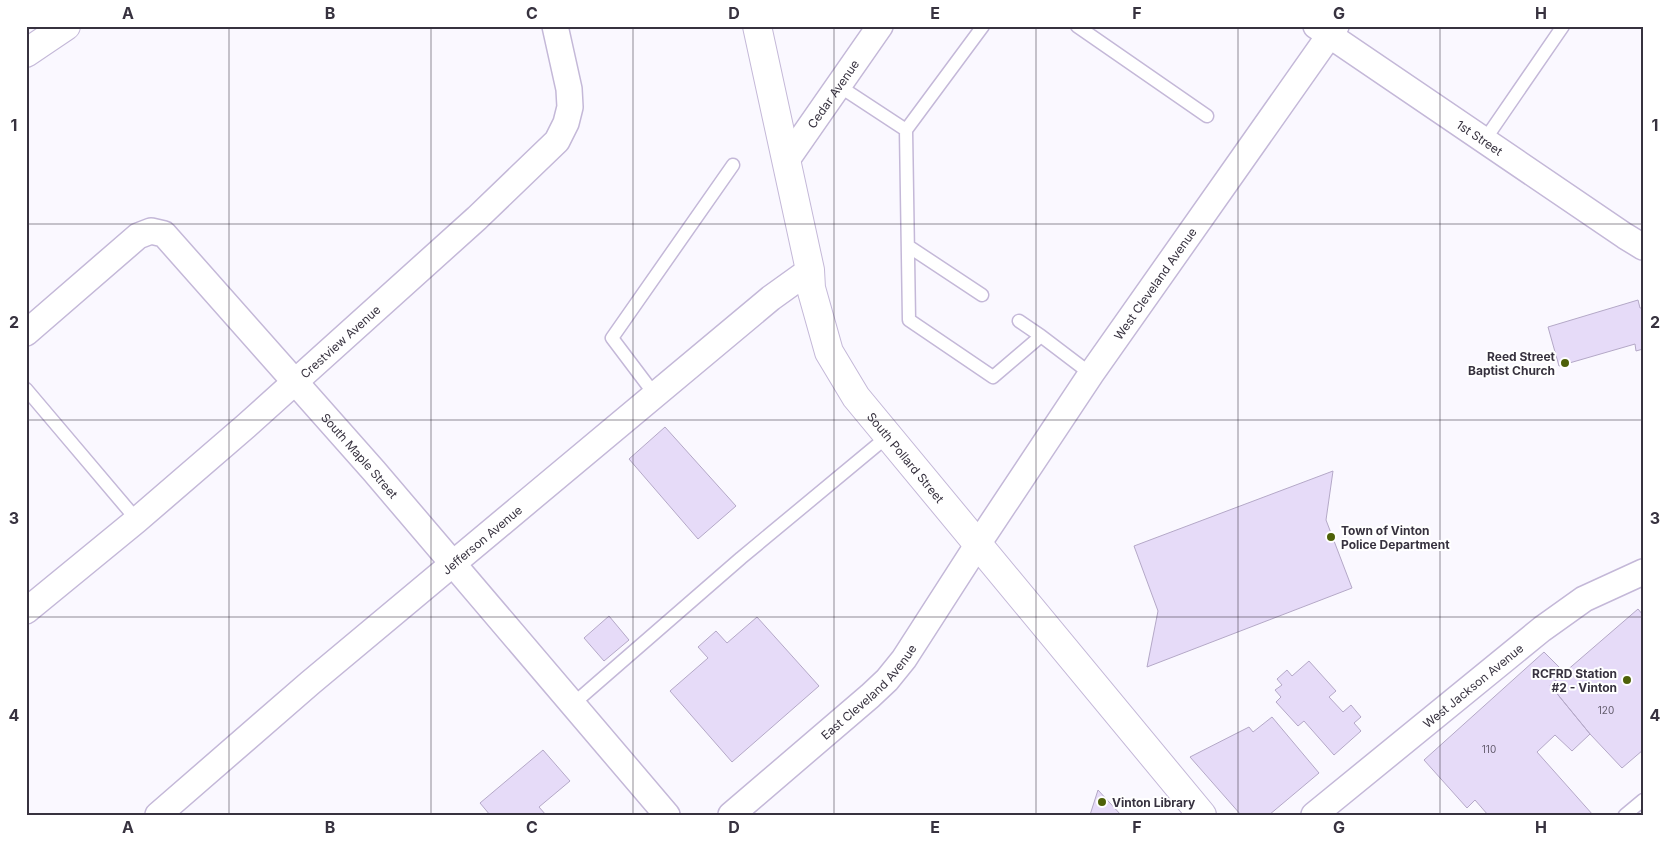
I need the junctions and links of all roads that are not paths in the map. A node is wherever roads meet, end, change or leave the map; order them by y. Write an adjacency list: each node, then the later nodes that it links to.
1 (66, 26): 9 (main road)
2 (556, 26): 24 (street, Crestview Avenue)
3 (757, 26): 14 (main road, South Pollard Street)
4 (880, 26): 10 (street, Cedar Avenue)
5 (983, 26): 12 (lane)
6 (1077, 26): 11 (lane)
7 (1563, 26): 13 (lane)
8 (1327, 29): 13 (street, 1st Street); 23 (street, West Cleveland Avenue)
9 (26, 53)
10 (838, 86): 12 (lane); 14 (street, Cedar Avenue)
11 (1207, 116)
12 (906, 130): 16 (lane)
13 (1484, 141): 17 (street, 1st Street)
14 (786, 161): 18 (main road, South Pollard Street)
15 (733, 165): 26 (lane)
16 (908, 246): 19 (lane); 22 (lane)
17 (1643, 247)
18 (810, 270): 26 (street, Jefferson Avenue); 27 (main road, South Pollard Street)
19 (982, 295)
20 (1019, 321): 22 (lane)
21 (26, 333): 24 (street, South Maple Street)
22 (1041, 336): 23 (lane)
23 (1091, 374): 29 (street, West Cleveland Avenue)
24 (295, 382): 28 (street, Crestview Avenue); 30 (street, South Maple Street)
25 (26, 389): 28 (lane)
26 (655, 395): 30 (street, Jefferson Avenue)
27 (888, 436): 29 (main road, South Pollard Street); 33 (lane)
28 (137, 520): 32 (street, Crestview Avenue)
29 (978, 544): 37 (street, East Cleveland Avenue); 38 (main road, South Pollard Street)
30 (452, 565): 33 (street, South Maple Street); 35 (street, Jefferson Avenue)
31 (1643, 572): 39 (street, West Jackson Avenue)
32 (26, 611)
33 (573, 704): 36 (street, South Maple Street)
34 (1643, 800): 40 (lane)
35 (158, 815)
36 (667, 815)
37 (731, 815)
38 (1202, 815)
39 (1314, 815)
40 (1625, 815)

